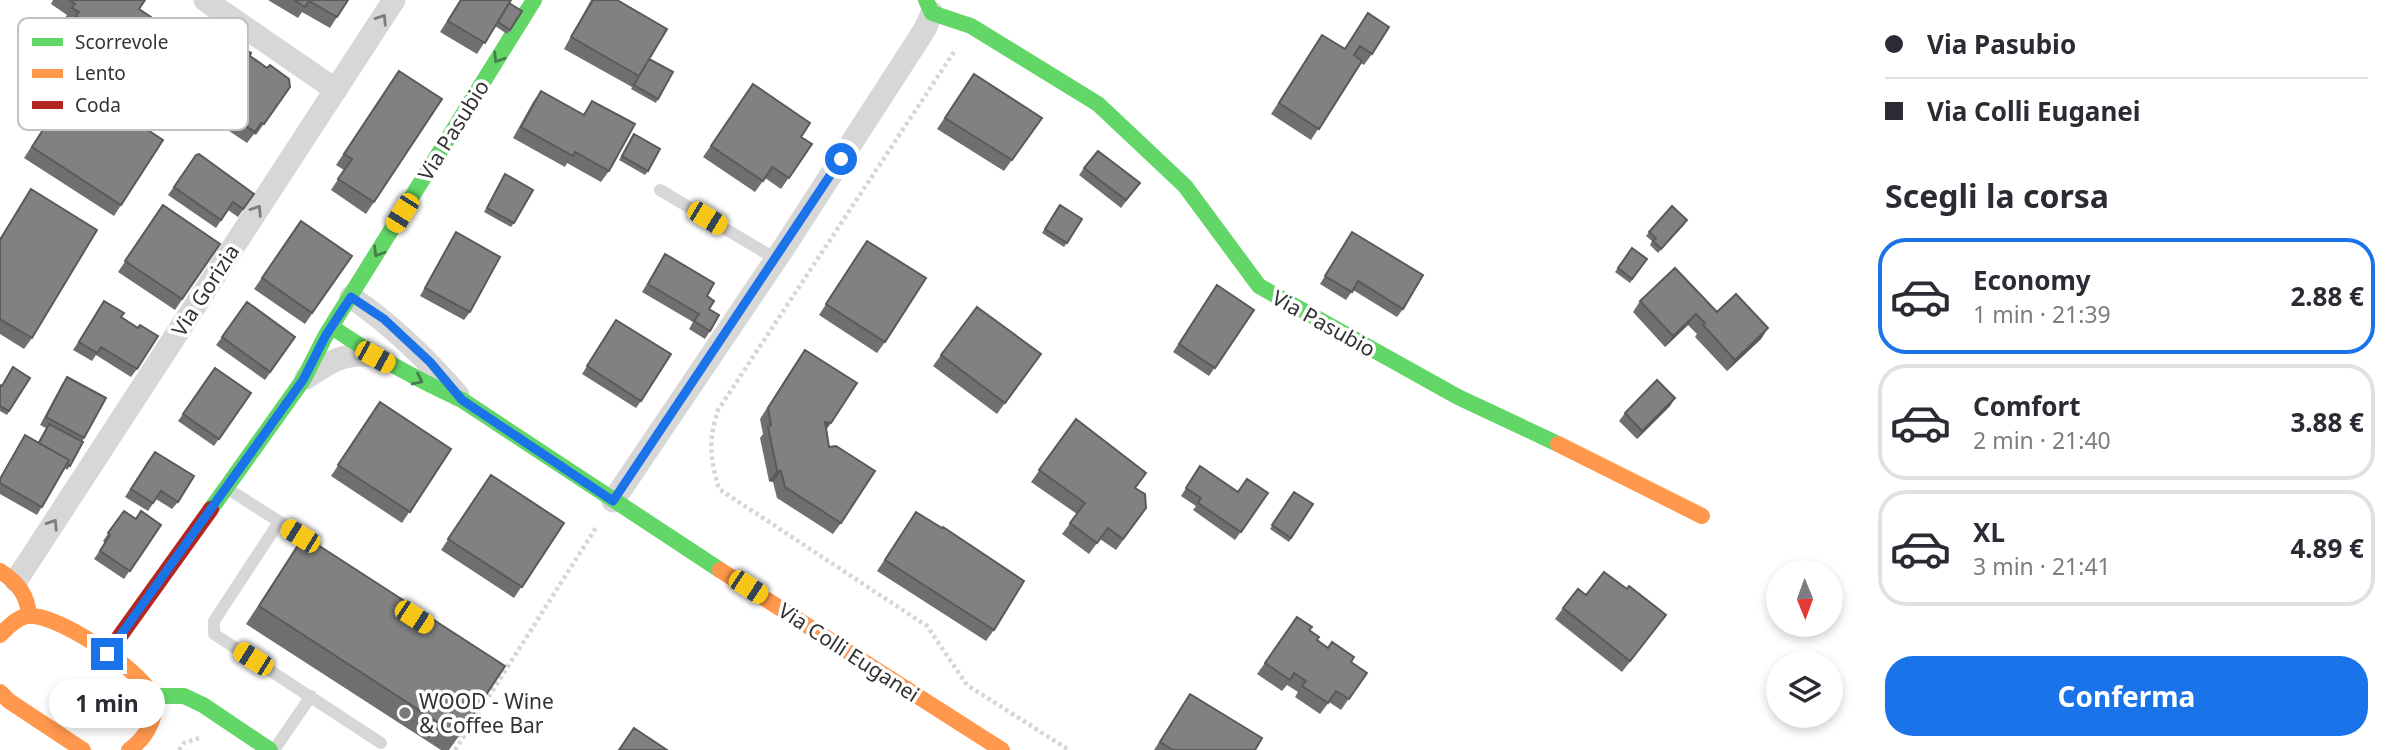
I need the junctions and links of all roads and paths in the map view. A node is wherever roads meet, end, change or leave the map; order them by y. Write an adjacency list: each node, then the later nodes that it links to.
1 (205, 0): 5 (street)
2 (394, 0): 8 (street, Via Gorizia, one-way to 2)
3 (534, 0): 11 (street, Via Pasubio, one-way to 11)
4 (929, 6): 10 (street, Via Pasubio); 18 (street, Via Pasubio)
5 (231, 18)
6 (248, 30): 8 (street)
7 (954, 52): 36 (path)
8 (336, 90): 21 (street, Via Gorizia, one-way to 8)
9 (660, 190): 10 (lane)
10 (776, 259): 17 (street, Via Pasubio)
11 (351, 297): 12 (street, Via Colli Euganei); 15 (street)
12 (332, 327): 13 (street, Via Colli Euganei); 14 (street, Via Colli Euganei)
13 (375, 357): 14 (street, Via Colli Euganei); 15 (street, Via Colli Euganei, one-way to 15)
14 (303, 380): 16 (street, Via Colli Euganei)
15 (462, 400): 17 (street, Via Colli Euganei)
16 (225, 488): 19 (lane); 24 (street, Via Colli Euganei)
17 (613, 501): 34 (path); 35 (street, Via Colli Euganei)
18 (1702, 516)
19 (279, 522): 20 (lane); 27 (lane)
20 (326, 552)
21 (5, 575): 22 (street)
22 (29, 616): 23 (street); 24 (street)
23 (0, 635)
24 (107, 654): 26 (street)
25 (0, 692): 30 (street)
26 (153, 696): 31 (street); 33 (street)
27 (311, 696): 29 (lane); 33 (lane)
28 (210, 738): 32 (path)
29 (381, 743)
30 (83, 750)
31 (129, 750)
32 (179, 750)
33 (272, 750)
34 (455, 750)
35 (1002, 750)
36 (1069, 750)

